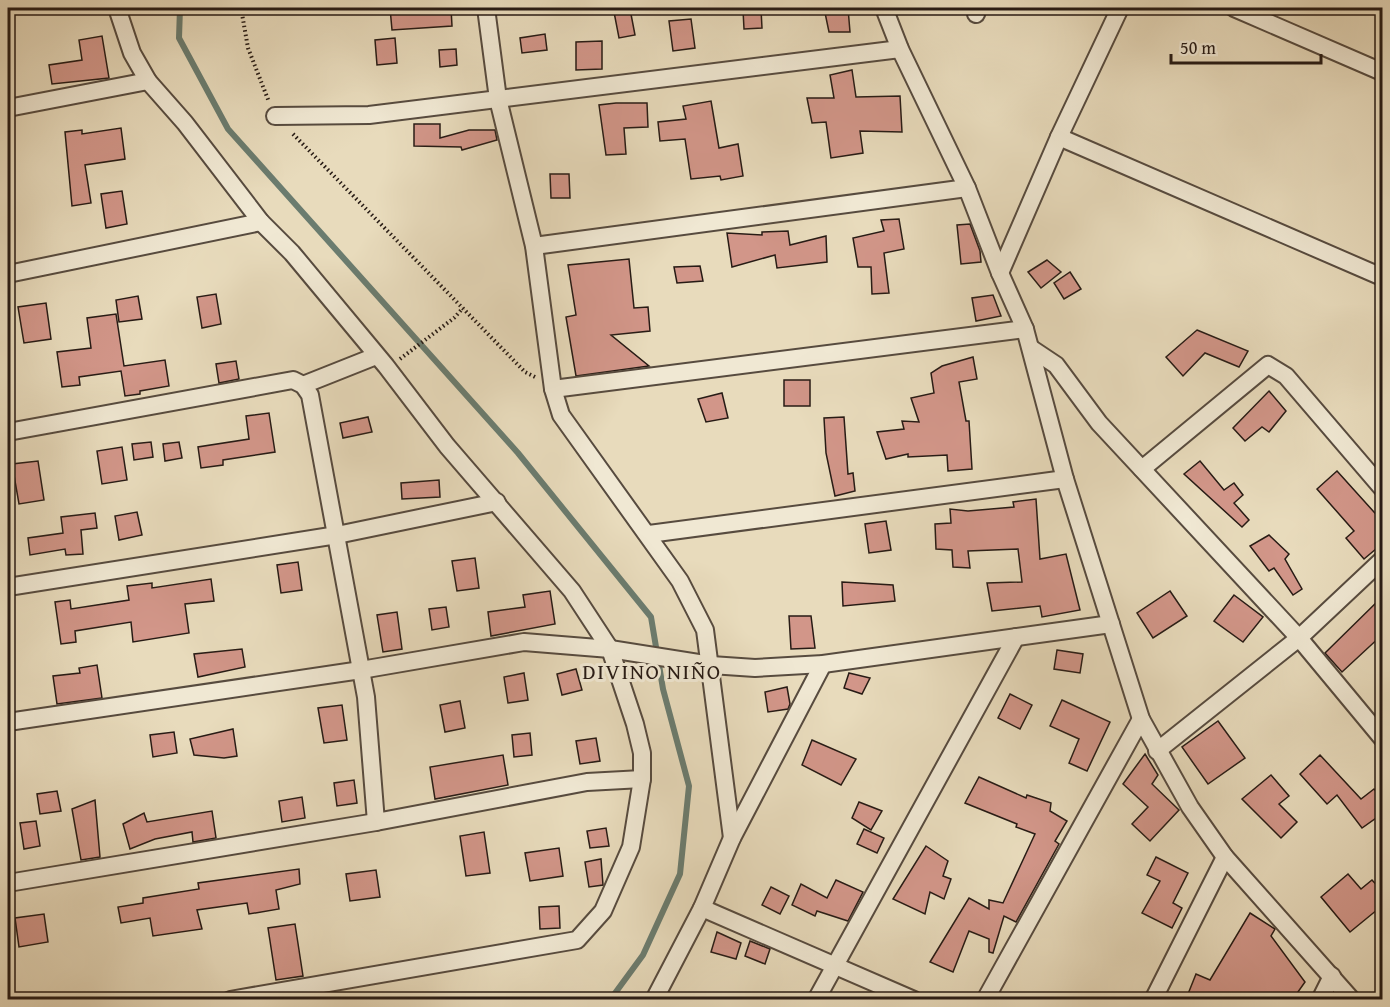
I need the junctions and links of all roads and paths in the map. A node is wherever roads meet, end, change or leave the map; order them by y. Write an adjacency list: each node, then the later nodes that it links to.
1 (117, 8): 9 (street)
2 (241, 8): 12 (path)
3 (486, 8): 10 (street)
4 (884, 8): 7 (street)
5 (1120, 8): 13 (street)
6 (1234, 8): 8 (street)
7 (900, 49): 10 (street); 14 (street)
8 (1383, 72)
9 (148, 81): 11 (street); 15 (street)
10 (498, 99): 12 (street); 16 (street)
11 (8, 108)
12 (275, 116): 20 (path)
13 (1059, 137): 17 (street); 19 (street)
14 (967, 188): 16 (street); 17 (street)
15 (261, 222): 18 (street); 23 (street)
16 (534, 246): 26 (street)
17 (1000, 273): 21 (street)
18 (8, 274)
19 (1383, 278)
20 (463, 308): 24 (path); 26 (path)
21 (1025, 329): 22 (street); 26 (street)
22 (1032, 350): 28 (street); 29 (street)
23 (376, 356): 25 (street); 31 (street)
24 (400, 360)
25 (303, 386): 27 (street); 33 (street)
26 (553, 389): 32 (street)
27 (8, 432)
28 (1142, 469): 30 (street); 38 (street)
29 (1065, 479): 32 (street); 36 (street)
30 (1383, 488)
31 (497, 502): 33 (street); 39 (street)
32 (649, 534): 41 (street)
33 (337, 535): 35 (street); 42 (street)
34 (1383, 560): 38 (street)
35 (8, 587)
36 (1111, 624): 37 (street); 43 (street)
37 (1016, 638): 40 (street); 53 (street)
38 (1299, 638): 45 (street); 46 (street)
39 (610, 649): 41 (street); 42 (street); 47 (street)
40 (823, 664): 41 (street); 49 (street)
41 (711, 665): 49 (street)
42 (361, 670): 44 (street); 48 (street)
43 (1141, 719): 46 (street); 59 (street)
44 (8, 722)
45 (1383, 738)
46 (1157, 751): 50 (street)
47 (642, 779): 48 (street); 55 (street)
48 (376, 822): 51 (street)
49 (732, 838): 52 (street)
50 (1225, 857): 54 (street); 60 (street)
51 (8, 883)
52 (702, 908): 53 (street); 56 (street)
53 (834, 967): 57 (street); 58 (street)
54 (1332, 976): 61 (street); 62 (street)
55 (230, 999)
56 (654, 999)
57 (816, 999)
58 (914, 999)
59 (985, 999)
60 (1153, 999)
61 (1320, 999)
62 (1352, 999)

